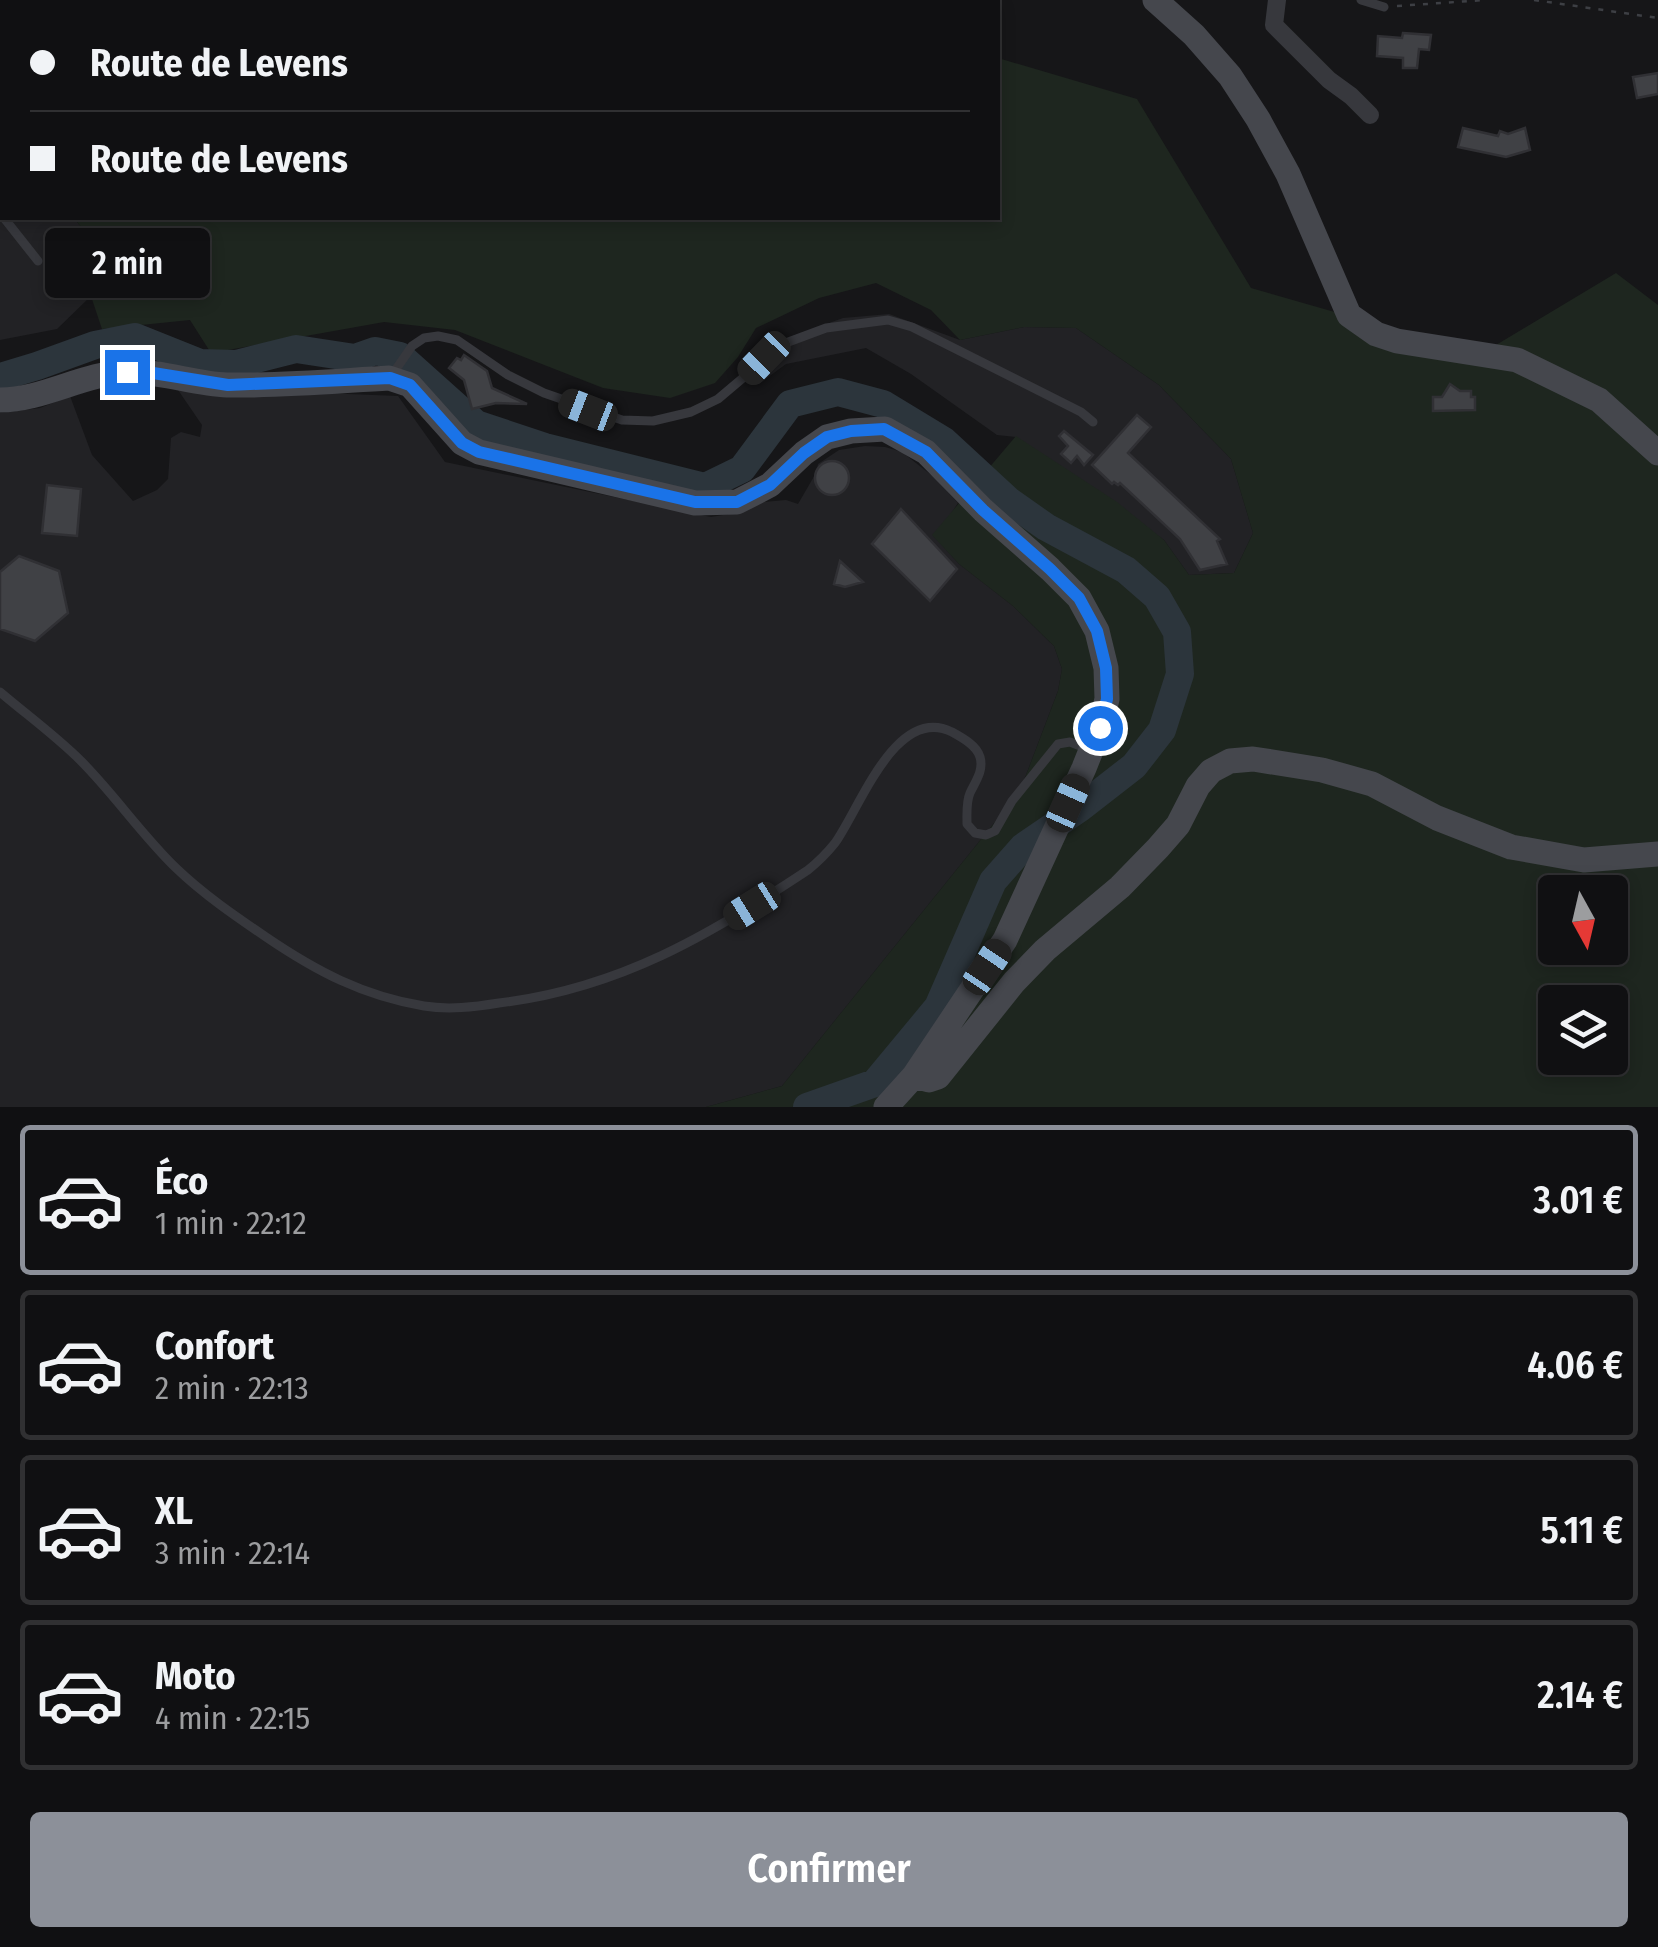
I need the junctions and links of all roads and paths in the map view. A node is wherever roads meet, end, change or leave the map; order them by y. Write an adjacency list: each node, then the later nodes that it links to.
1 (1155, 0): 14 (street)
2 (1276, 0): 8 (street)
3 (1361, 0): 6 (lane)
4 (1485, 0): 6 (path)
5 (1534, 0): 7 (path)
6 (1384, 7)
7 (1658, 18)
8 (1370, 115)
9 (6, 220): 10 (lane)
10 (38, 261)
11 (392, 374): 12 (street); 13 (lane); 16 (street)
12 (0, 400)
13 (1093, 422)
14 (1658, 454)
15 (0, 692): 16 (lane)
16 (1087, 759): 18 (street)
17 (1658, 854): 18 (street)
18 (914, 1076): 19 (street)
19 (886, 1107)

